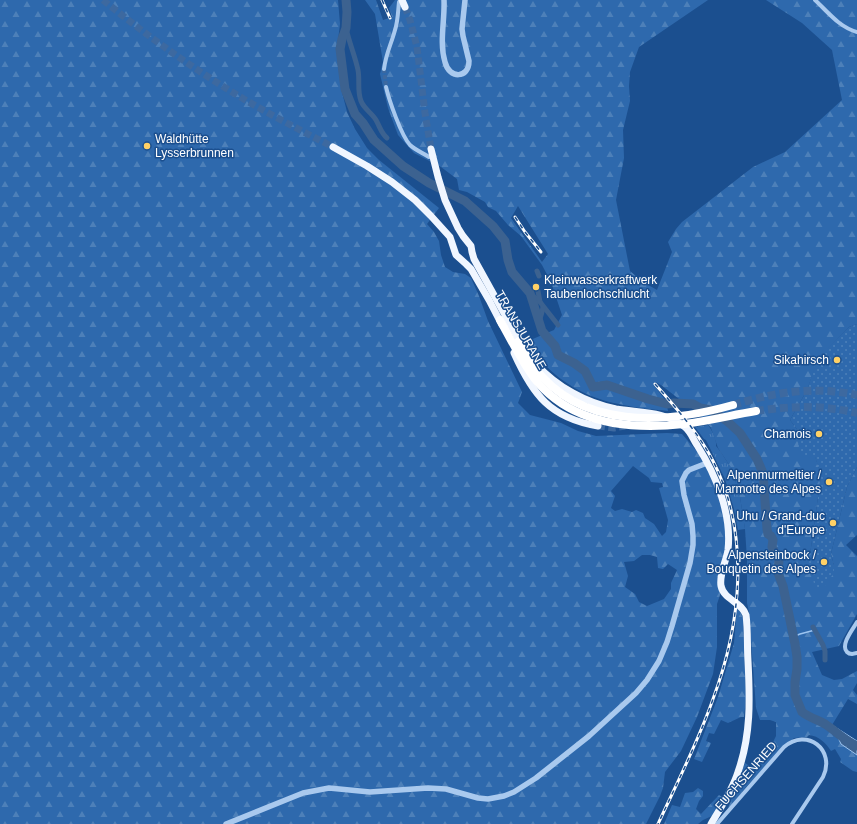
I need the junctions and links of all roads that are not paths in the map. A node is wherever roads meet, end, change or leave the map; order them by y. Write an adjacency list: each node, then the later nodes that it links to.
1 (444, 0): 2 (street)
2 (464, 0)
3 (815, 0): 6 (street)
4 (400, 1): 5 (main road); 7 (street)
5 (405, 7)
6 (857, 32)
7 (384, 69)
8 (386, 87): 11 (street)
9 (332, 147): 13 (main road)
10 (431, 148): 11 (main road)
11 (431, 159): 12 (main road)
12 (467, 241): 13 (main road); 14 (main road)
13 (454, 250): 15 (main road)
14 (472, 252): 15 (main road); 17 (main road, TRANSJURANE)
15 (460, 258): 16 (main road, TRANSJURANE)
16 (500, 320): 19 (highway, TRANSJURANE); 20 (main road)
17 (519, 341): 18 (highway, TRANSJURANE); 22 (main road)
18 (732, 405)
19 (756, 411)
20 (598, 426)
21 (680, 429): 22 (main road)
22 (696, 443): 23 (main road)
23 (707, 463): 26 (street); 27 (main road)
24 (857, 622): 25 (street)
25 (857, 654)
26 (226, 824)
27 (711, 824)
28 (717, 824): 29 (street, FUCHSENRIED)
29 (792, 824)

